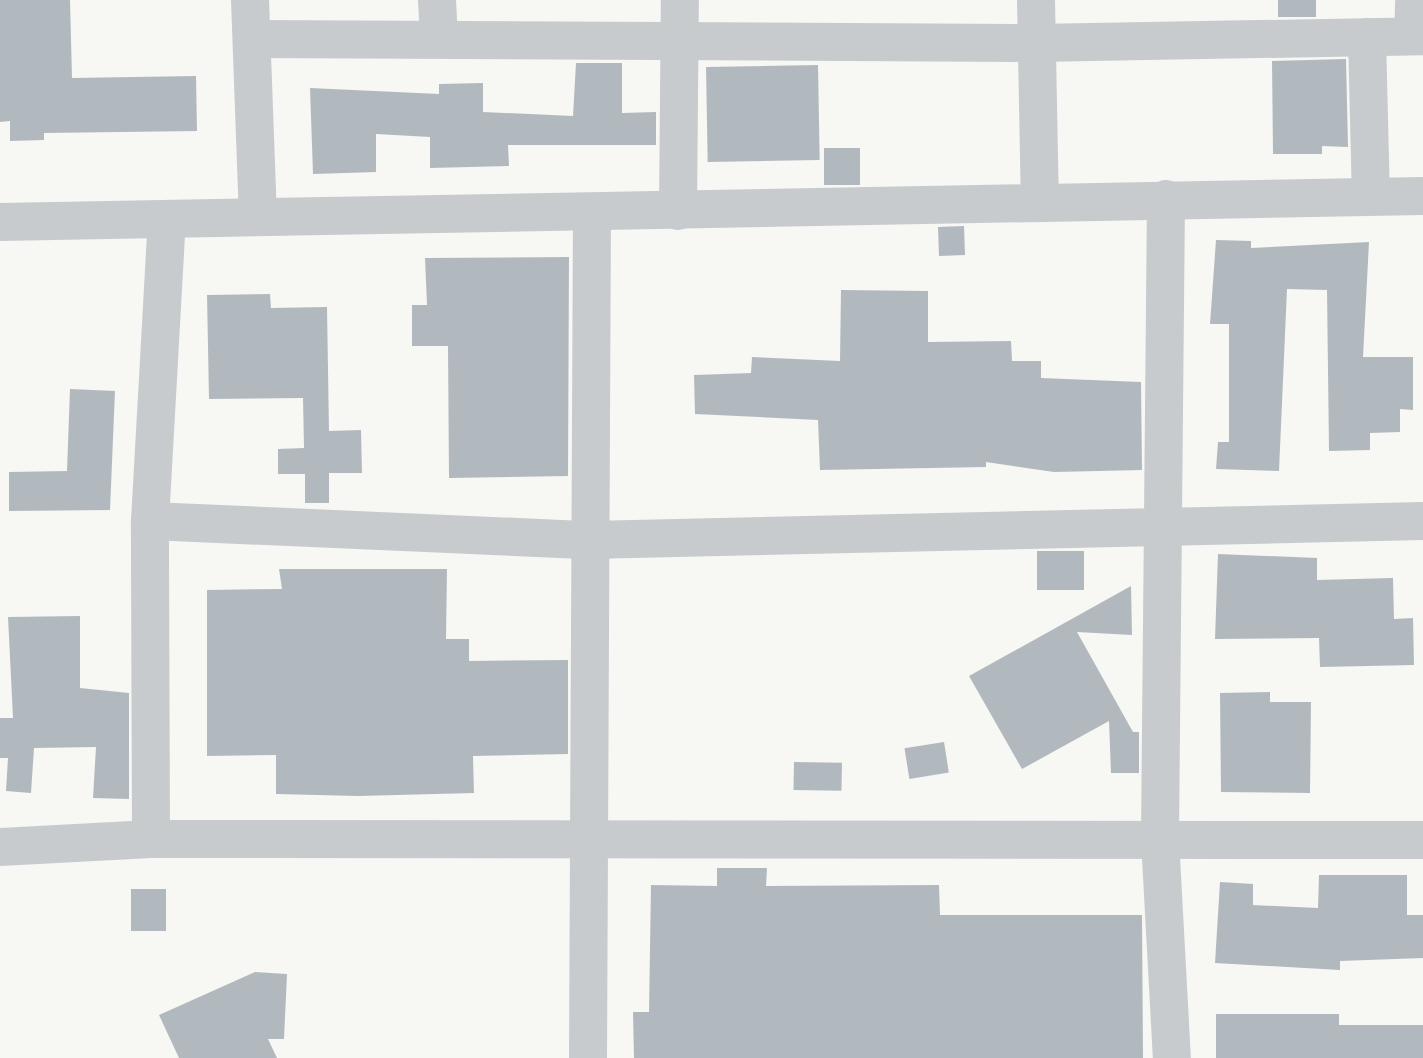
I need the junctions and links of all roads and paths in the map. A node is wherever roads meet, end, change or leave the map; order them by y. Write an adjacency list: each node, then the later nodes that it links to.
1 (250, 0): 7 (street)
2 (680, 0): 8 (street)
3 (1036, 0): 9 (street)
4 (438, 18): 7 (street); 8 (street)
5 (1417, 24): 6 (street)
6 (1367, 37): 9 (street); 10 (street)
7 (252, 39): 16 (street)
8 (680, 39): 9 (street); 14 (street)
9 (1035, 43): 13 (street)
10 (1371, 196): 11 (street); 12 (street)
11 (1423, 196)
12 (1167, 199): 13 (street); 21 (street)
13 (1040, 202): 14 (street)
14 (678, 211): 15 (street)
15 (592, 213): 16 (street); 22 (street)
16 (258, 216): 17 (street)
17 (167, 219): 18 (street); 19 (street)
18 (0, 222)
19 (150, 521): 22 (street); 23 (street)
20 (1423, 521): 21 (street)
21 (1167, 527): 22 (street); 25 (street)
22 (589, 540): 24 (street)
23 (151, 839): 24 (street); 27 (street)
24 (591, 839): 25 (street); 28 (street)
25 (1160, 839): 26 (street); 29 (street)
26 (1423, 840)
27 (0, 847)
28 (588, 1058)
29 (1172, 1058)

